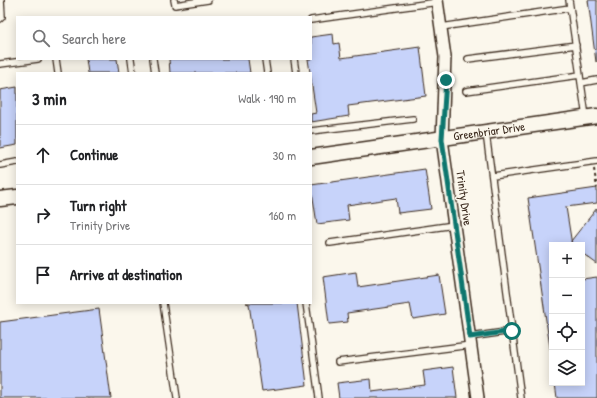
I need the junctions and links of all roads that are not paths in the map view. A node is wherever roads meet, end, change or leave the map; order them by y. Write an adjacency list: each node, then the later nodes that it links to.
1 (1, 0): 7 (lane)
2 (174, 0): 3 (lane)
3 (208, 0)
4 (569, 0): 6 (lane)
5 (438, 1): 8 (lane); 9 (street, Trinity Drive)
6 (570, 8): 9 (lane); 10 (lane)
7 (0, 19)
8 (312, 20)
9 (441, 27): 32 (street, Trinity Drive)
10 (576, 45): 17 (lane); 24 (lane)
11 (30, 60): 18 (lane)
12 (56, 60): 19 (lane)
13 (131, 60): 20 (lane)
14 (153, 60): 21 (lane)
15 (265, 60): 22 (lane)
16 (294, 60): 23 (lane)
17 (468, 60)
18 (0, 64)
19 (58, 72)
20 (133, 72)
21 (155, 72)
22 (267, 72)
23 (296, 72)
24 (580, 75): 26 (lane); 27 (lane)
25 (597, 80): 26 (lane)
26 (581, 83): 28 (lane)
27 (466, 91)
28 (591, 117): 31 (street, Greenbriar Drive)
29 (414, 119): 30 (lane)
30 (312, 132)
31 (486, 132): 32 (street, Greenbriar Drive); 37 (lane)
32 (442, 139): 33 (street, Greenbriar Drive); 40 (street, Trinity Drive)
33 (312, 157)
34 (595, 161): 37 (lane)
35 (16, 162): 36 (lane)
36 (0, 165)
37 (493, 176): 44 (lane)
38 (16, 196): 39 (street)
39 (0, 199)
40 (454, 226): 41 (lane); 45 (street, Trinity Drive)
41 (330, 243)
42 (163, 304): 47 (lane)
43 (306, 304): 48 (lane)
44 (512, 331): 45 (lane); 50 (lane)
45 (470, 341): 46 (lane); 49 (street, Trinity Drive)
46 (338, 362)
47 (177, 398)
48 (319, 398)
49 (478, 398)
50 (521, 398)

